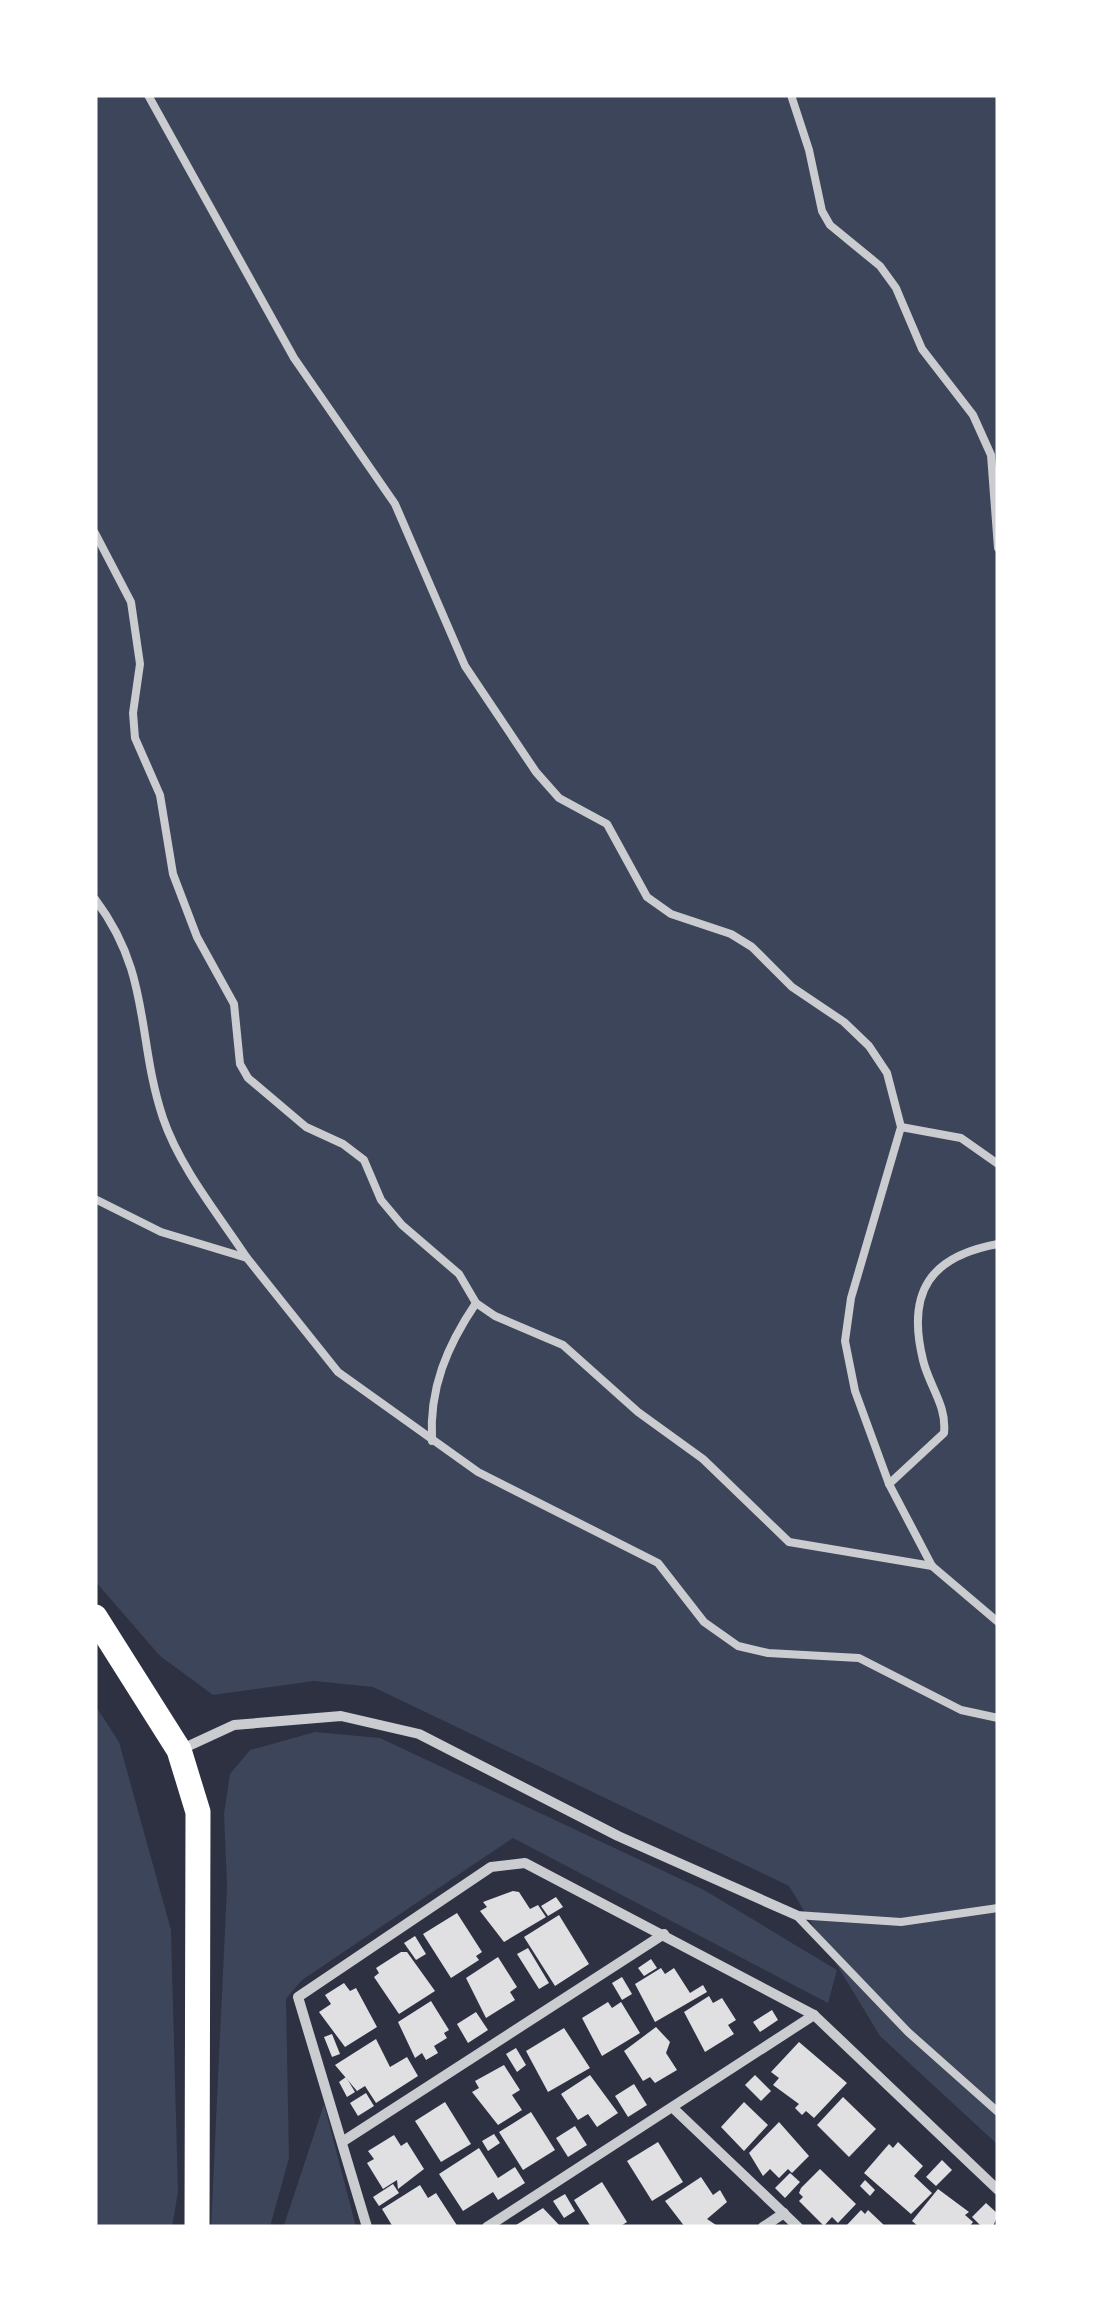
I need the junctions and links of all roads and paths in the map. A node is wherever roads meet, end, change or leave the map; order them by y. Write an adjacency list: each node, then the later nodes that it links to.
1 (148, 95): 7 (lane)
2 (793, 95): 3 (lane)
3 (995, 455): 5 (lane)
4 (95, 533): 12 (lane)
5 (998, 548)
6 (95, 900): 11 (lane)
7 (901, 1128): 8 (lane); 14 (lane)
8 (998, 1164)
9 (95, 1199): 11 (lane)
10 (998, 1244): 14 (lane)
11 (247, 1258): 13 (lane)
12 (476, 1303): 13 (lane); 15 (lane)
13 (432, 1441): 18 (lane)
14 (889, 1484): 15 (lane)
15 (932, 1566): 17 (lane)
16 (95, 1616): 19 (main road)
17 (998, 1622)
18 (998, 1718)
19 (179, 1750): 21 (street); 29 (main road)
20 (998, 1908): 21 (lane)
21 (796, 1916): 25 (lane)
22 (664, 1934): 23 (street); 26 (street); 26 (street)
23 (814, 2015): 24 (street); 27 (street)
24 (672, 2108): 28 (street); 31 (street)
25 (998, 2112)
26 (342, 2142): 30 (street)
27 (998, 2190)
28 (784, 2214): 32 (street); 33 (street)
29 (196, 2227)
30 (367, 2227)
31 (487, 2227)
32 (763, 2227)
33 (798, 2227)

